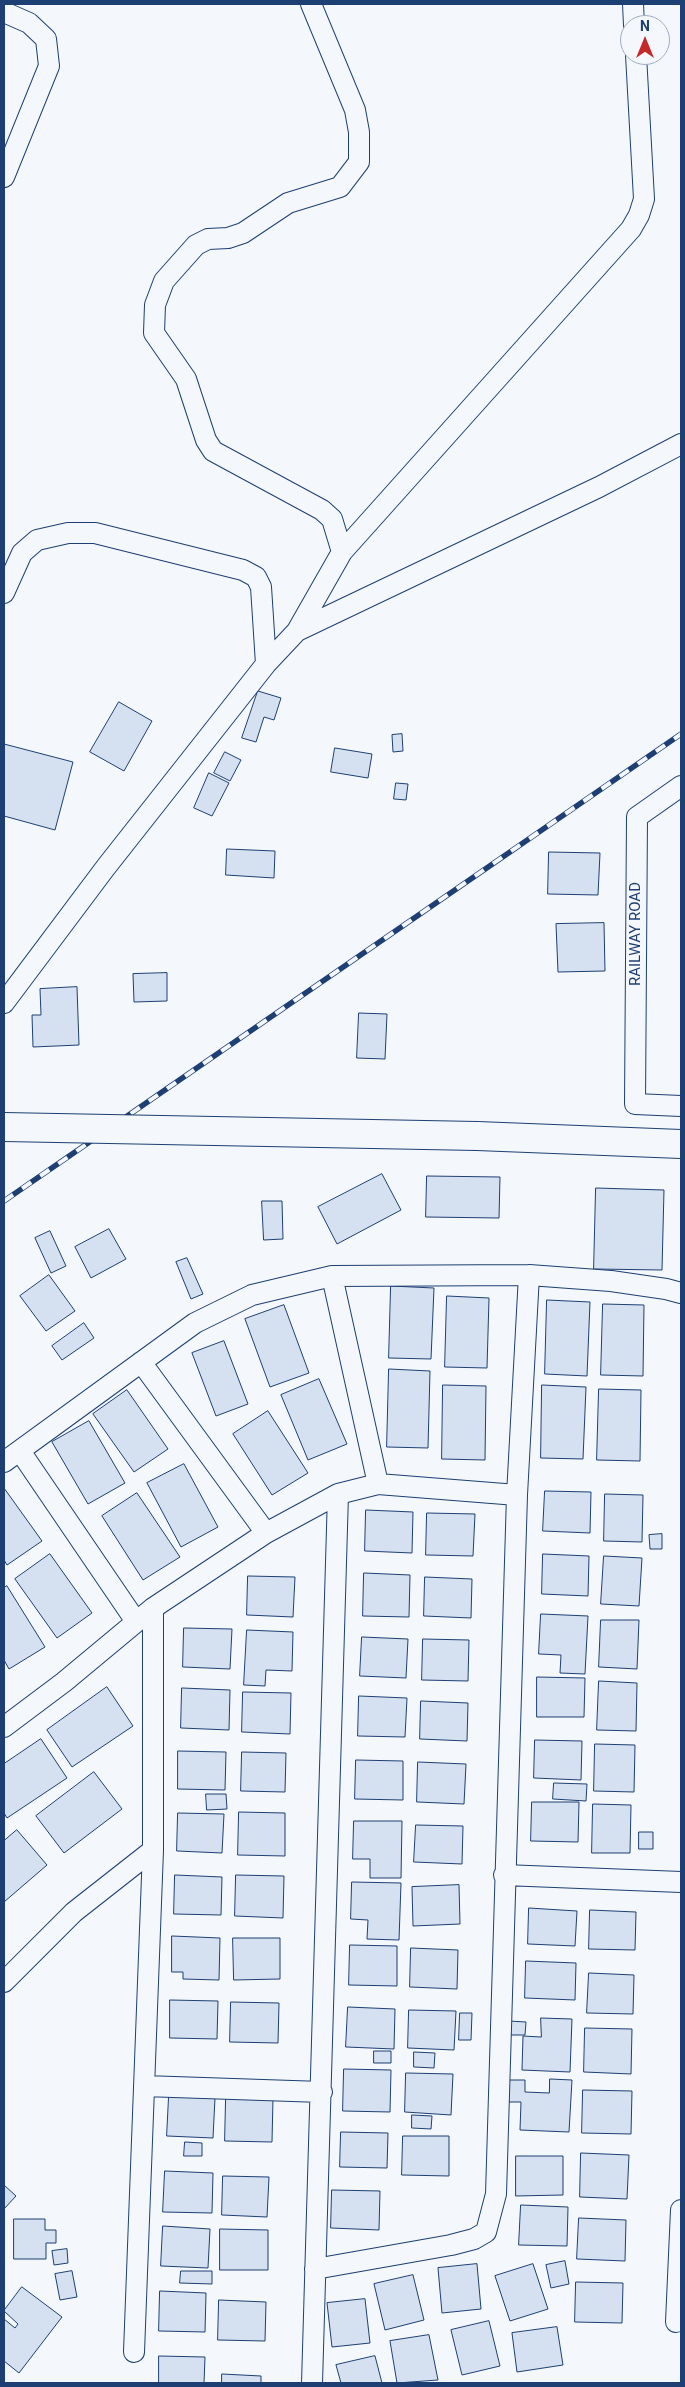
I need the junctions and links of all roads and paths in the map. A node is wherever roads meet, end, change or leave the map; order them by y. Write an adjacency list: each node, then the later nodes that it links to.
1 (311, 4): 6 (street)
2 (4, 12): 4 (street)
3 (637, 65): 6 (street)
4 (4, 178)
5 (681, 444): 8 (street)
6 (342, 552): 8 (street)
7 (4, 593): 9 (street)
8 (297, 631): 9 (street)
9 (266, 664): 11 (street)
10 (681, 786): 12 (street, RAILWAY ROAD)
11 (4, 1003)
12 (681, 1106)
13 (4, 1127): 14 (main road, bridge)
14 (681, 1144)
15 (529, 1275): 16 (street); 17 (street); 22 (street)
16 (332, 1276): 18 (street); 20 (street)
17 (681, 1293)
18 (141, 1362): 19 (street); 23 (street)
19 (12, 1457): 25 (street)
20 (378, 1484): 21 (street); 22 (street)
21 (338, 1494): 23 (street); 32 (street)
22 (517, 1495): 28 (street)
23 (266, 1533): 24 (street)
24 (153, 1608): 25 (street); 27 (street)
25 (136, 1620): 26 (street)
26 (4, 1727)
27 (153, 1850): 30 (street); 31 (street)
28 (504, 1875): 29 (street); 34 (street)
29 (681, 1882)
30 (4, 1982)
31 (144, 2086): 32 (street); 36 (street)
32 (322, 2092): 34 (street)
33 (681, 2210): 35 (street)
34 (315, 2269): 37 (street)
35 (676, 2322)
36 (134, 2352)
37 (312, 2383)

